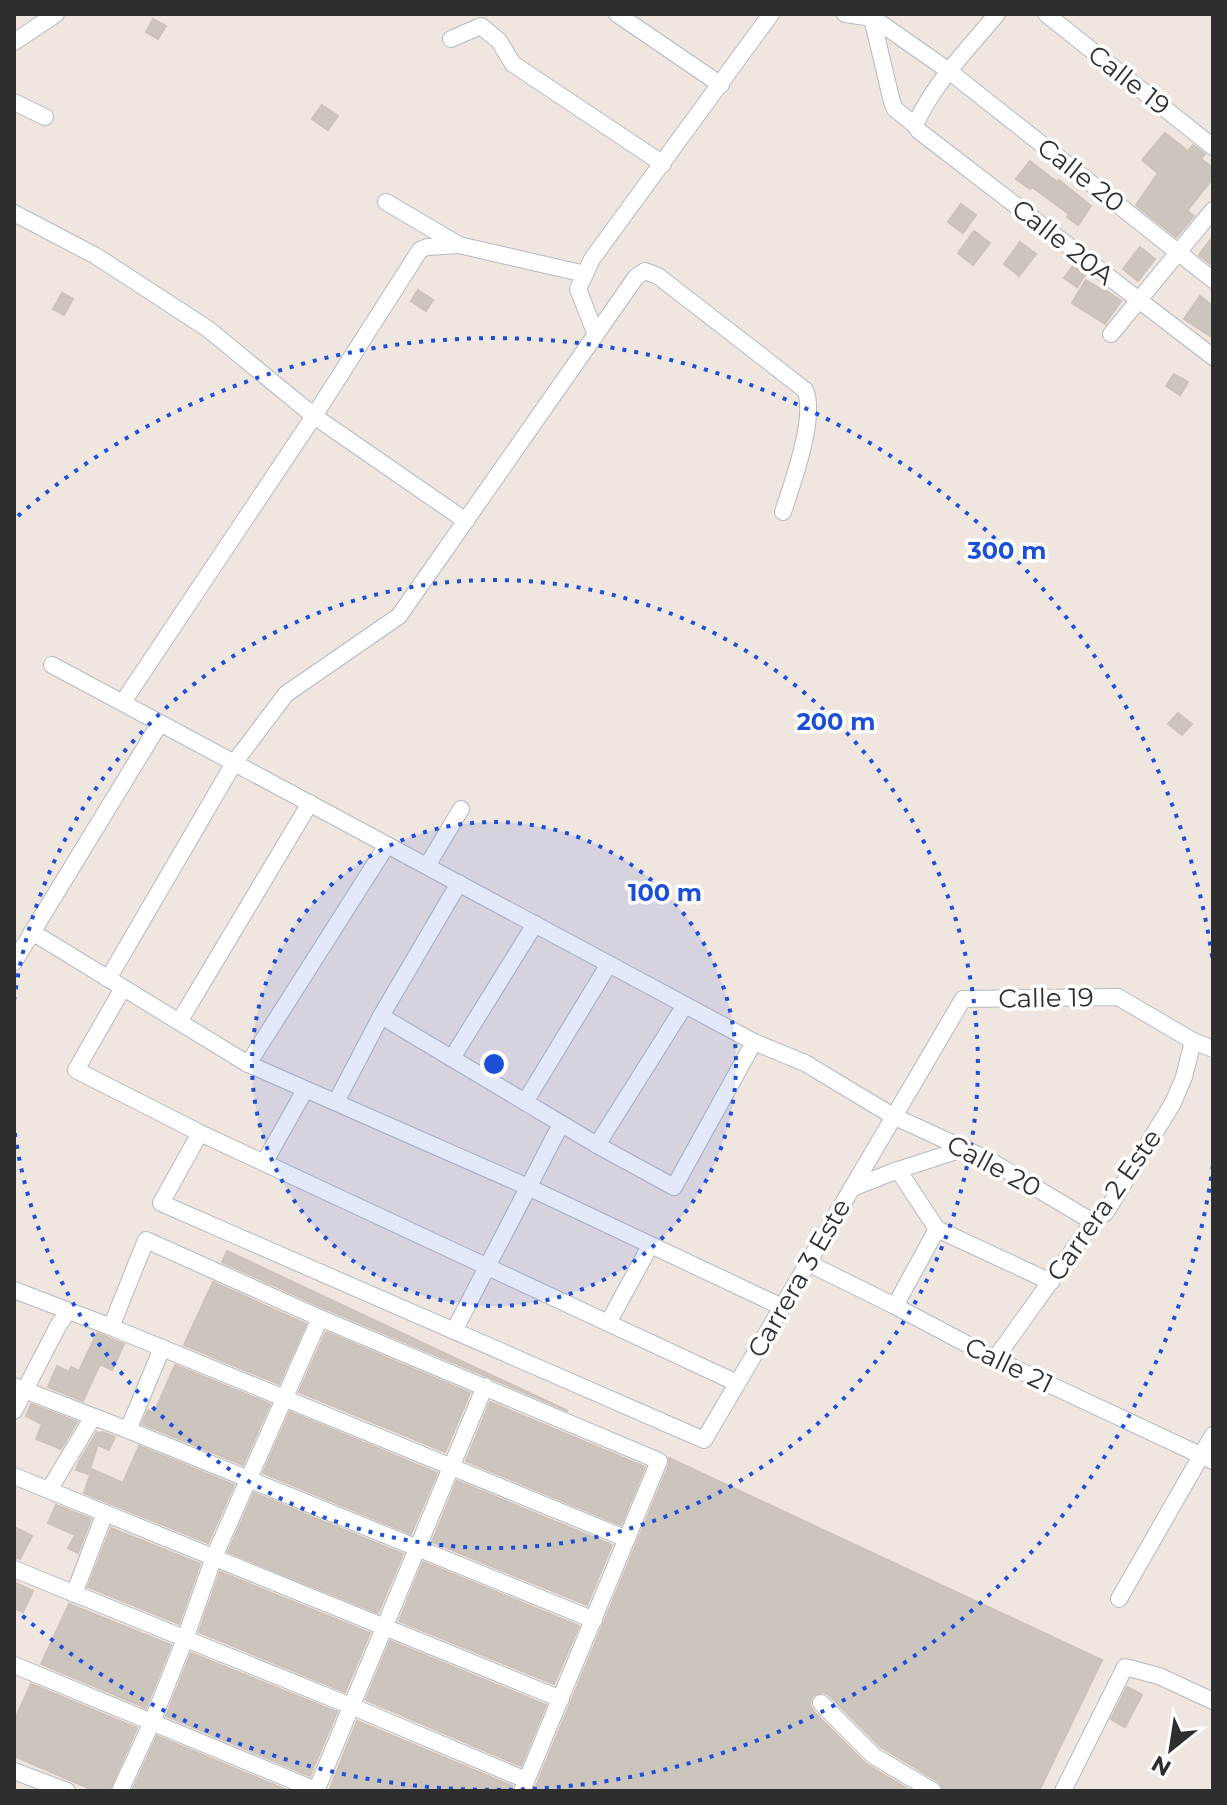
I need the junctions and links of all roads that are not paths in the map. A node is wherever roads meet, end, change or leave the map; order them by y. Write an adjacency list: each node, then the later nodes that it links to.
1 (56, 14): 9 (street)
2 (617, 14): 11 (street)
3 (771, 14): 11 (street)
4 (845, 14): 7 (street)
5 (997, 14): 10 (street)
6 (1046, 14): 15 (street, Calle 19)
7 (872, 16): 10 (street, Calle 20); 14 (street, Calle 20A)
8 (451, 39): 16 (street)
9 (14, 42)
10 (949, 71): 14 (street); 21 (street, Calle 20)
11 (721, 85): 16 (street)
12 (14, 102): 13 (street)
13 (45, 117)
14 (915, 125): 24 (street, Calle 20A)
15 (1213, 147)
16 (663, 164): 22 (street)
17 (386, 202): 20 (street)
18 (1213, 210): 21 (street)
19 (14, 213): 28 (street)
20 (459, 245): 22 (street); 28 (street)
21 (1179, 253): 23 (street, Calle 20); 24 (street)
22 (585, 274): 26 (street)
23 (1213, 280)
24 (1139, 301): 25 (street); 27 (street, Calle 20A)
25 (1111, 334)
26 (596, 335): 29 (street); 30 (street)
27 (1213, 357)
28 (314, 416): 30 (street); 32 (street)
29 (783, 512)
30 (466, 521): 34 (street)
31 (52, 665): 32 (street, Calle 20)
32 (123, 702): 33 (street, Calle 20)
33 (160, 723): 34 (street, Calle 20); 41 (street)
34 (234, 763): 35 (street, Calle 20); 44 (street)
35 (310, 803): 37 (street, Calle 20); 49 (street)
36 (461, 809): 38 (street)
37 (387, 845): 38 (street, Calle 20); 54 (street)
38 (427, 866): 39 (street, Calle 20)
39 (459, 883): 40 (street, Calle 20); 48 (street)
40 (535, 924): 43 (street, Calle 20); 53 (street)
41 (32, 932): 42 (street); 44 (street)
42 (14, 962)
43 (609, 964): 47 (street, Calle 20); 57 (street)
44 (108, 979): 45 (street)
45 (123, 988): 49 (street); 60 (street)
46 (963, 999): 50 (street, Calle 19); 58 (street, Carrera 3 Este)
47 (685, 1005): 51 (street, Calle 20); 61 (street)
48 (381, 1016): 53 (street); 56 (street)
49 (179, 1022): 54 (street)
50 (1193, 1041): 52 (street, Calle 19); 67 (street, Carrera 2 Este)
51 (754, 1042): 58 (street, Calle 20); 61 (street)
52 (1213, 1049)
53 (452, 1058): 57 (street)
54 (248, 1064): 55 (street)
55 (305, 1090): 56 (street); 63 (street)
56 (336, 1102): 65 (street)
57 (525, 1102): 59 (street)
58 (893, 1116): 62 (street, Calle 20); 66 (street, Carrera 3 Este)
59 (561, 1124): 61 (street); 65 (street)
60 (200, 1133): 63 (street); 80 (street)
61 (597, 1145)
62 (966, 1148): 64 (street); 67 (street, Calle 20)
63 (264, 1163): 71 (street)
64 (898, 1170): 66 (street); 68 (street)
65 (528, 1187): 69 (street); 71 (street)
66 (852, 1188): 70 (street, Carrera 3 Este)
67 (1093, 1222): 72 (street, Carrera 2 Este)
68 (937, 1229): 72 (street); 74 (street)
69 (650, 1246): 75 (street); 78 (street)
70 (808, 1263): 74 (street, Calle 21); 75 (street, Carrera 3 Este)
71 (487, 1267): 78 (street); 80 (street)
72 (1051, 1282): 82 (street, Carrera 2 Este)
73 (14, 1290): 76 (street)
74 (895, 1306): 82 (street, Calle 21)
75 (782, 1307): 83 (street, Carrera 3 Este)
76 (68, 1311): 79 (street); 85 (street)
77 (320, 1318): 79 (street); 84 (street); 86 (street)
78 (608, 1323): 83 (street)
79 (111, 1327): 81 (street)
80 (454, 1331): 83 (street, Carrera 3 Este)
81 (162, 1348): 86 (street); 89 (street)
82 (995, 1359): 91 (street, Calle 21)
83 (737, 1383)
84 (485, 1386): 92 (street); 97 (street)
85 (20, 1388): 87 (street); 88 (street)
86 (283, 1398): 92 (street); 94 (street)
87 (14, 1411)
88 (93, 1417): 89 (street); 95 (street)
89 (128, 1430): 94 (street)
90 (1213, 1435): 91 (street)
91 (1207, 1459): 102 (street)
92 (451, 1466): 97 (street); 98 (street)
93 (14, 1476): 95 (street)
94 (247, 1479): 98 (street); 99 (street)
95 (49, 1490): 96 (street)
96 (105, 1513): 99 (street); 101 (street)
97 (627, 1539): 103 (street)
98 (417, 1549): 103 (street); 104 (street)
99 (214, 1557): 104 (street); 105 (street)
100 (14, 1569): 101 (street)
101 (74, 1594): 105 (street)
102 (1119, 1599)
103 (594, 1620): 107 (street)
104 (384, 1627): 107 (street); 110 (street)
105 (185, 1639): 110 (street); 111 (street)
106 (14, 1665): 111 (street)
107 (561, 1699): 113 (street)
108 (1213, 1701): 118 (street)
109 (821, 1703): 117 (street)
110 (351, 1706): 113 (street); 116 (street)
111 (152, 1722): 115 (street); 116 (street)
112 (14, 1771): 114 (street)
113 (524, 1786)
114 (67, 1791)
115 (120, 1791)
116 (316, 1791)
117 (933, 1791)
118 (1063, 1791)

